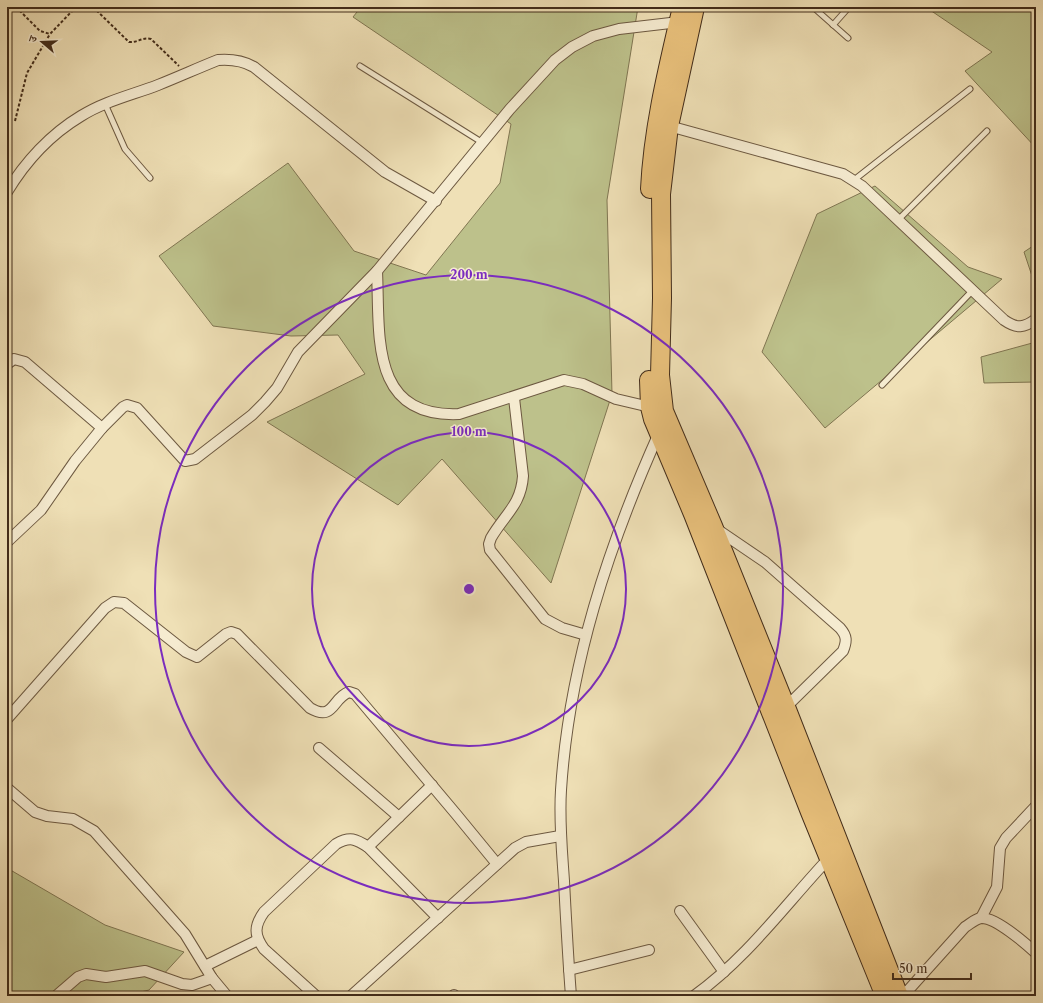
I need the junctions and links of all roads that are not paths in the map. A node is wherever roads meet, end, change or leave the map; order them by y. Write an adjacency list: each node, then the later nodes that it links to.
1 (695, 7): 10 (highway)
2 (813, 7): 5 (lane)
3 (849, 7): 5 (lane)
4 (680, 15): 12 (street); 24 (highway)
5 (833, 25): 6 (lane)
6 (848, 38)
7 (360, 66): 12 (lane)
8 (970, 89): 14 (lane)
9 (105, 104): 13 (lane); 15 (street); 16 (street)
10 (670, 126): 14 (street); 27 (highway)
11 (987, 131): 17 (lane)
12 (483, 143): 16 (street)
13 (150, 178)
14 (854, 180): 17 (street)
15 (7, 192)
16 (436, 201): 18 (street)
17 (898, 220): 19 (street)
18 (377, 271): 23 (street); 25 (street)
19 (973, 290): 20 (street); 22 (lane)
20 (1036, 319)
21 (7, 364): 25 (street)
22 (882, 385)
23 (514, 398): 24 (street); 29 (street)
24 (650, 407): 26 (highway)
25 (102, 428): 28 (street)
26 (659, 433): 29 (street); 39 (highway)
27 (713, 526): 30 (highway); 30 (street)
28 (7, 542)
29 (586, 635): 37 (street)
30 (786, 707): 58 (highway)
31 (7, 719): 33 (street)
32 (319, 748): 36 (street)
33 (432, 785): 36 (street); 40 (street)
34 (7, 788): 47 (street)
35 (1036, 806): 43 (street)
36 (399, 817): 38 (street)
37 (560, 836): 40 (street); 48 (street)
38 (368, 847): 42 (street); 44 (street)
39 (829, 858): 49 (street); 57 (highway)
40 (497, 864): 42 (street)
41 (680, 911): 49 (street)
42 (438, 918): 54 (street)
43 (981, 918): 46 (street); 59 (street)
44 (258, 940): 47 (street); 53 (street)
45 (649, 950): 48 (street)
46 (1036, 953)
47 (205, 966): 50 (street)
48 (568, 970): 55 (street)
49 (724, 972): 56 (street)
50 (212, 978): 51 (street); 52 (street)
51 (56, 996)
52 (227, 996)
53 (316, 996)
54 (351, 996)
55 (571, 996)
56 (694, 996)
57 (885, 996)
58 (899, 996)
59 (903, 996)

